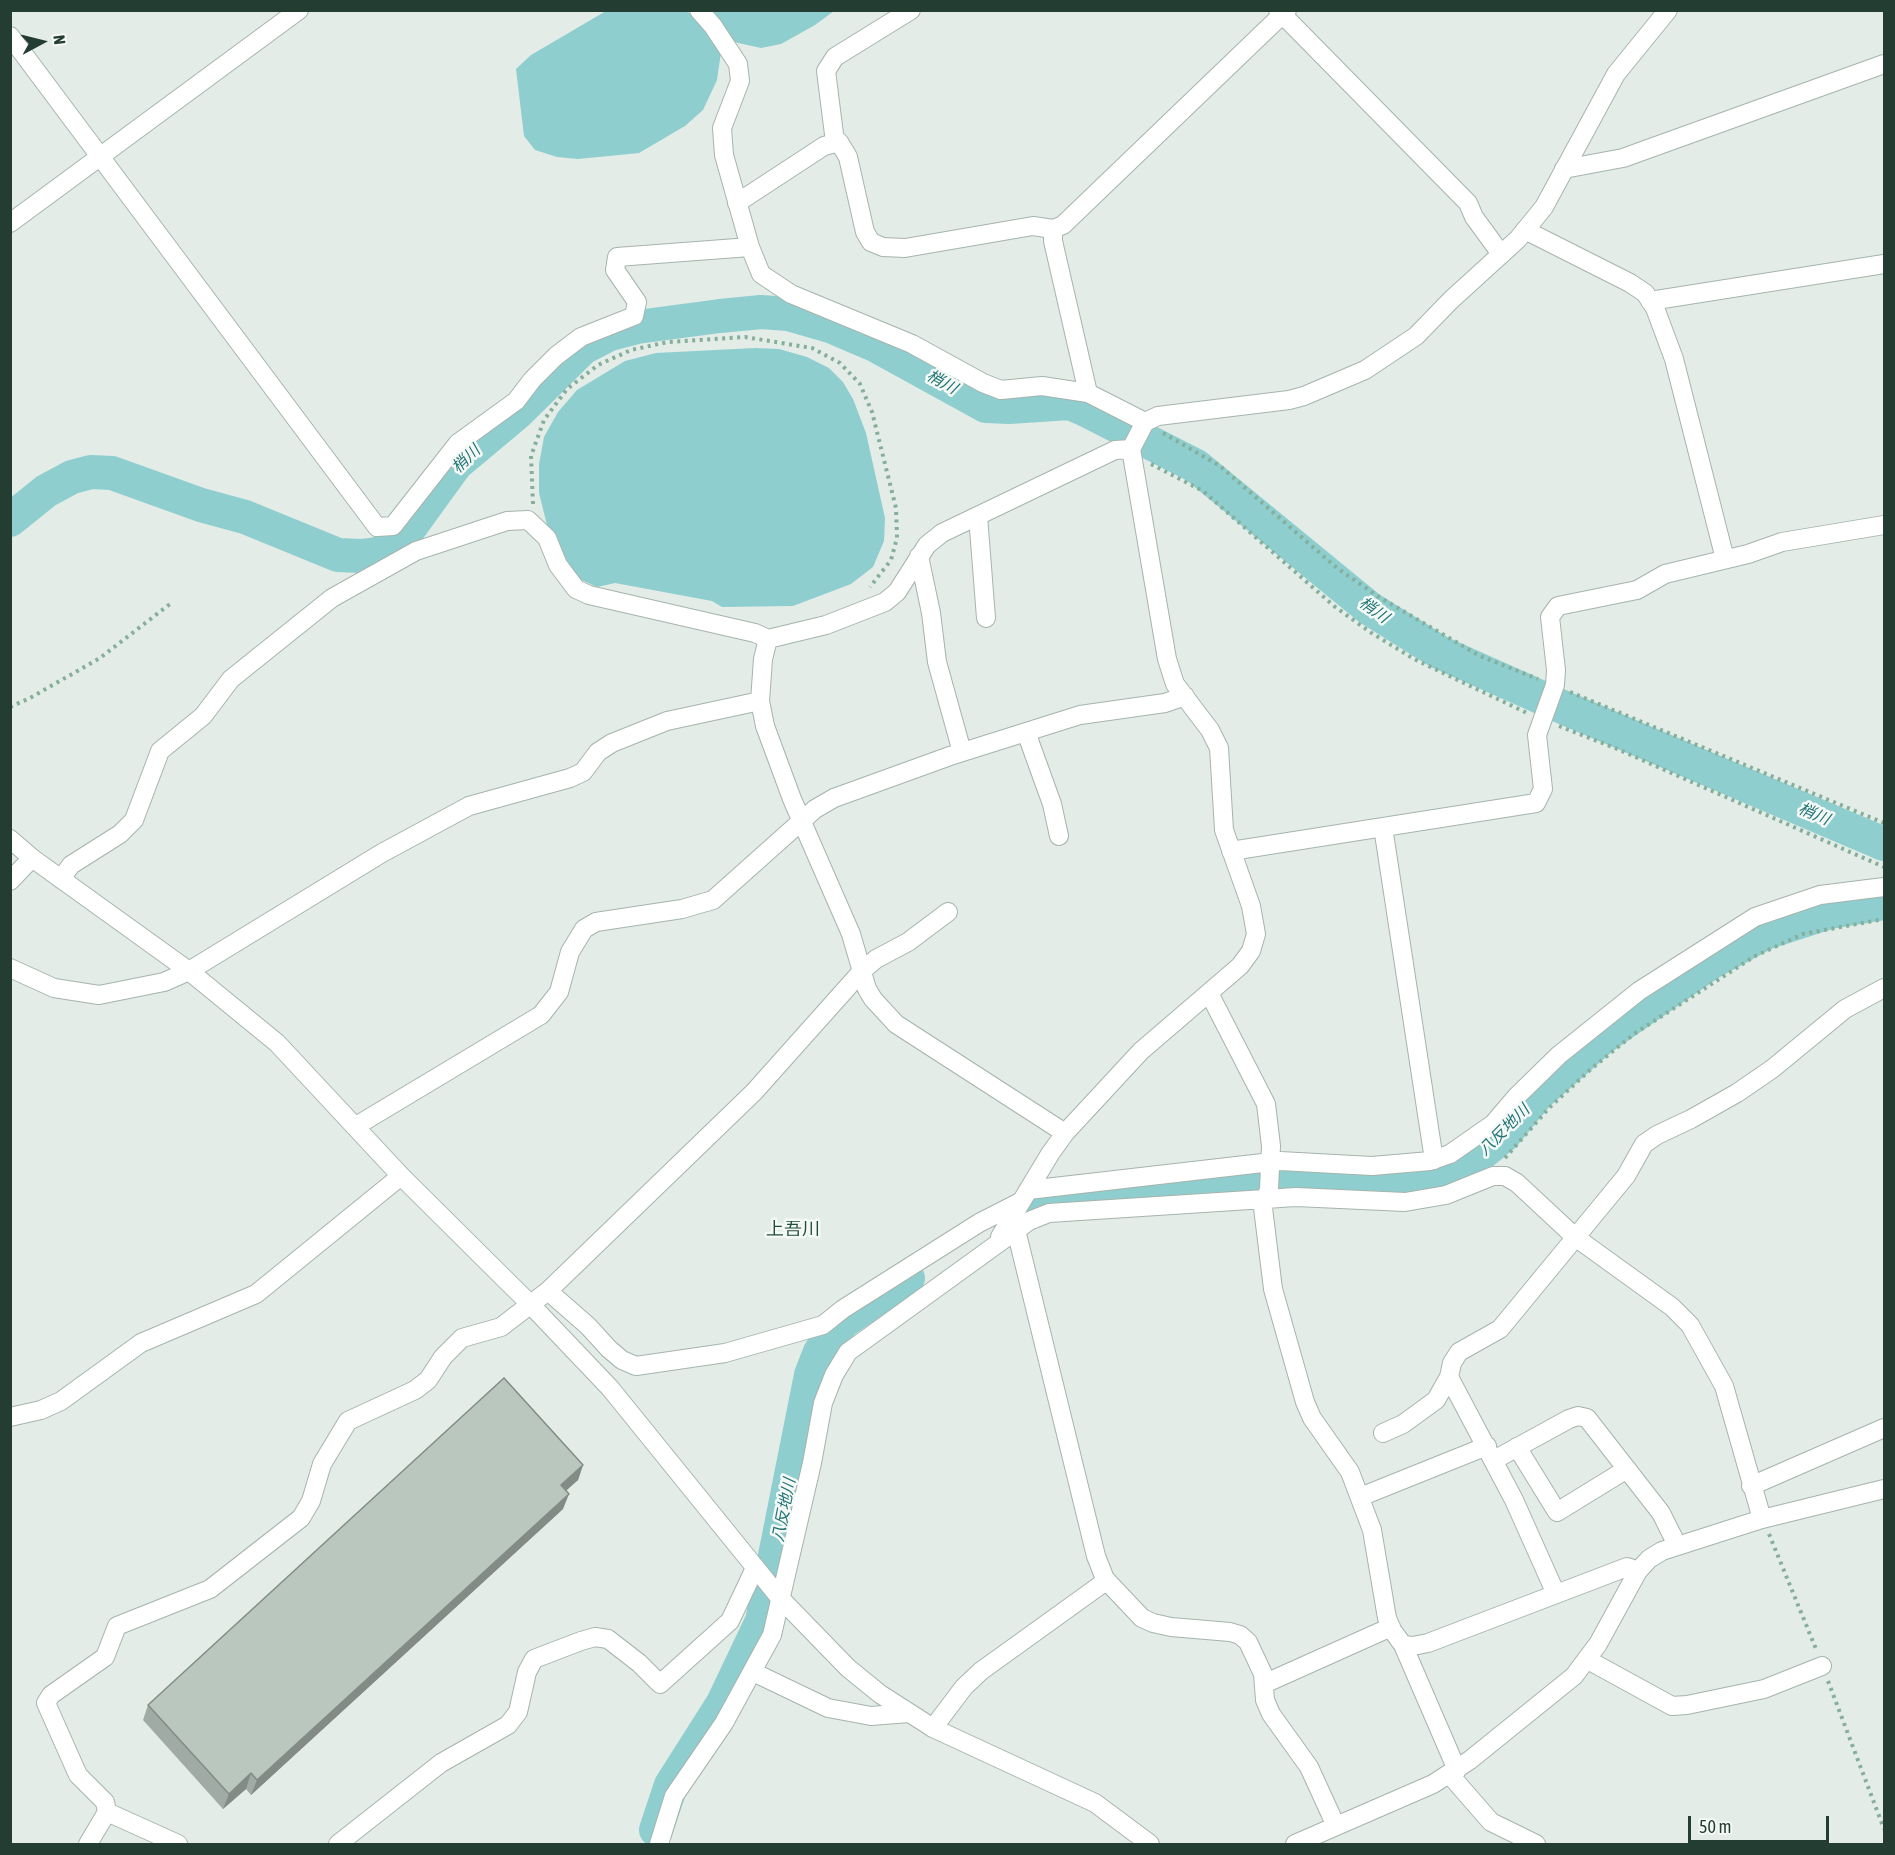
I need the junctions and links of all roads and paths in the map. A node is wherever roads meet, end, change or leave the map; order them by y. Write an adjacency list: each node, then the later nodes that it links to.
1 (299, 10): 9 (street)
2 (699, 10): 11 (street)
3 (911, 10): 8 (street)
4 (1668, 10): 10 (street)
5 (1282, 12): 13 (street); 16 (street)
6 (10, 36): 9 (street)
7 (1884, 64): 10 (street)
8 (835, 142): 11 (street); 13 (street)
9 (99, 157): 12 (street); 15 (street)
10 (1564, 169): 14 (street)
11 (737, 203): 15 (street)
12 (10, 223)
13 (1053, 230): 19 (street)
14 (1525, 230): 16 (street); 18 (street)
15 (750, 247): 19 (street)
16 (1501, 254): 20 (street)
17 (1884, 264): 18 (street)
18 (1650, 301): 26 (street)
19 (1088, 393): 20 (street)
20 (1143, 424): 21 (street); 31 (path)
21 (1131, 449): 22 (street); 32 (street); 35 (path)
22 (978, 516): 25 (street); 29 (street)
23 (532, 523): 27 (path); 30 (street); 46 (street)
24 (1884, 525): 26 (street)
25 (919, 556): 30 (street); 37 (street)
26 (1725, 560): 31 (street)
27 (865, 590)
28 (170, 604): 34 (path)
29 (987, 618)
30 (768, 639): 33 (street)
31 (1554, 688): 35 (street); 39 (path)
32 (1185, 696): 36 (street); 43 (street)
33 (760, 701): 38 (street); 52 (street)
34 (10, 707)
35 (1543, 717): 40 (street); 45 (path)
36 (1026, 732): 37 (street); 41 (street)
37 (962, 752): 38 (street)
38 (801, 821): 53 (street); 56 (street)
39 (1884, 823)
40 (1383, 827): 43 (street); 58 (street)
41 (1059, 836)
42 (10, 839): 44 (street)
43 (1231, 851): 55 (street)
44 (32, 858): 46 (street); 47 (street)
45 (1884, 867)
46 (60, 879): 52 (street)
47 (10, 881)
48 (1884, 887): 58 (street)
49 (948, 912): 53 (street)
50 (1884, 919): 61 (path)
51 (10, 968): 52 (street)
52 (189, 971): 56 (street)
53 (862, 971): 57 (street); 67 (street)
54 (1884, 988): 65 (street)
55 (1209, 993): 57 (street); 59 (street)
56 (356, 1126): 60 (street)
57 (1065, 1133): 62 (street)
58 (1434, 1160): 59 (street)
59 (1268, 1162): 62 (street); 63 (street)
60 (401, 1176): 68 (street); 70 (street)
61 (1492, 1176): 63 (street); 65 (street)
62 (1025, 1196): 66 (street); 67 (street)
63 (1266, 1199): 64 (street); 78 (street)
64 (1016, 1230): 66 (street); 83 (street)
65 (1575, 1237): 69 (street); 76 (street)
66 (994, 1247): 85 (street)
67 (548, 1291): 68 (street)
68 (531, 1305): 81 (street); 95 (street)
69 (1449, 1377): 72 (street); 74 (street)
70 (10, 1417)
71 (1884, 1428): 76 (street)
72 (1383, 1433)
73 (1517, 1448): 74 (street); 75 (street); 75 (street)
74 (1490, 1453): 78 (street); 84 (street)
75 (1627, 1469): 80 (street)
76 (1751, 1486): 79 (street)
77 (1884, 1489): 79 (street)
78 (1360, 1497): 86 (street)
79 (1762, 1519): 80 (street)
80 (1677, 1545): 82 (street)
81 (755, 1568): 85 (street); 100 (street)
82 (1638, 1571): 84 (street); 88 (street)
83 (1106, 1581): 91 (street); 93 (street)
84 (1556, 1594): 87 (street)
85 (780, 1598): 90 (street); 92 (street)
86 (1391, 1627): 87 (street); 91 (street)
87 (1403, 1645): 94 (street)
88 (1588, 1660): 89 (street); 94 (street)
89 (1822, 1666)
90 (753, 1672): 92 (street); 97 (street)
91 (1266, 1683): 96 (street)
92 (909, 1713): 93 (street)
93 (933, 1728): 101 (street)
94 (1454, 1773): 96 (street); 103 (street)
95 (107, 1812): 98 (street); 99 (street)
96 (1336, 1826): 102 (street)
97 (657, 1841)
98 (88, 1845)
99 (178, 1845)
100 (338, 1845)
101 (1150, 1845)
102 (1294, 1845)
103 (1536, 1845)

